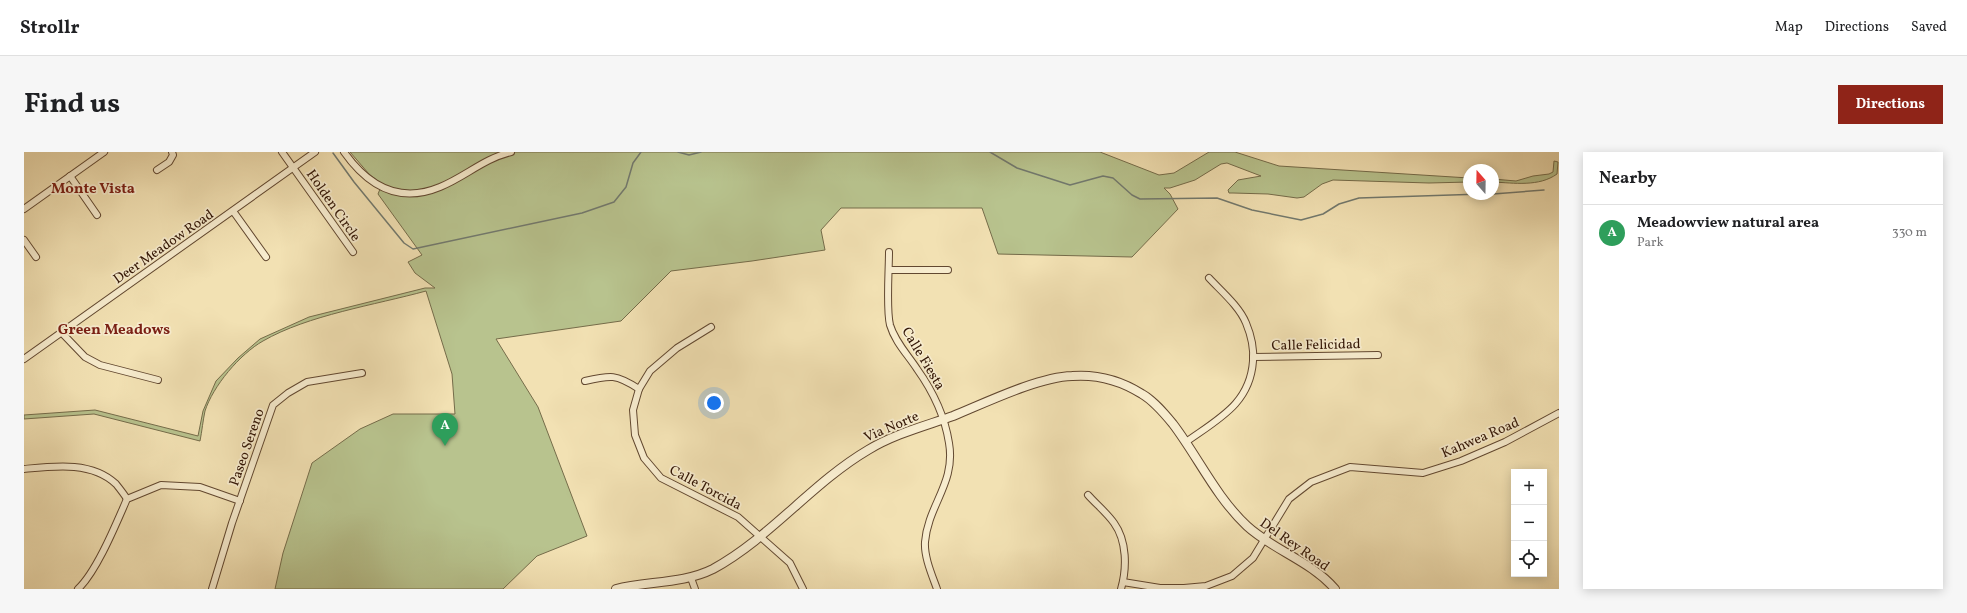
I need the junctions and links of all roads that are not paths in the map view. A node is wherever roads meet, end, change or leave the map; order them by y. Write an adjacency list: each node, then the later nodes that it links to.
1 (104, 152): 9 (street)
2 (172, 152): 8 (street)
3 (282, 152): 7 (street, Holden Circle)
4 (315, 152): 7 (street, Deer Meadow Road)
5 (344, 152): 6 (street)
6 (511, 152)
7 (293, 168): 11 (street, Deer Meadow Road); 14 (street, Holden Circle)
8 (157, 170)
9 (70, 176): 10 (street); 12 (street)
10 (24, 209)
11 (233, 211): 17 (street); 22 (street, Deer Meadow Road)
12 (97, 215)
13 (24, 240): 16 (street)
14 (353, 252)
15 (889, 252): 18 (street, Calle Fiesta)
16 (36, 257)
17 (266, 257)
18 (889, 270): 19 (street); 31 (street, Calle Fiesta)
19 (948, 270)
20 (1210, 278): 24 (street)
21 (711, 327): 29 (street, Calle Torcida)
22 (61, 332): 25 (street, Deer Meadow Road); 27 (street)
23 (1378, 355): 24 (street, Calle Felicidad)
24 (1254, 357): 32 (street)
25 (24, 359)
26 (362, 372): 36 (street, Paseo Sereno)
27 (158, 380)
28 (585, 381): 29 (street)
29 (638, 389): 37 (street, Calle Torcida)
30 (1559, 413): 38 (street, Kahwea Road)
31 (942, 420): 32 (street, Via Norte); 37 (street, Via Norte); 46 (street, Calle Fiesta)
32 (1186, 442): 38 (street, Del Rey Road)
33 (24, 469): 35 (street)
34 (1088, 495): 40 (street)
35 (127, 499): 36 (street); 41 (street)
36 (240, 501): 42 (street, Paseo Sereno)
37 (759, 536): 39 (street, Via Norte); 45 (street, Calle Torcida)
38 (1263, 539): 40 (street, Kahwea Road); 48 (street, Del Rey Road)
39 (691, 578): 43 (street, Via Norte); 44 (street)
40 (1123, 582): 47 (street)
41 (78, 589)
42 (212, 589)
43 (616, 589)
44 (695, 589)
45 (803, 589)
46 (937, 589)
47 (1121, 589)
48 (1335, 589)

